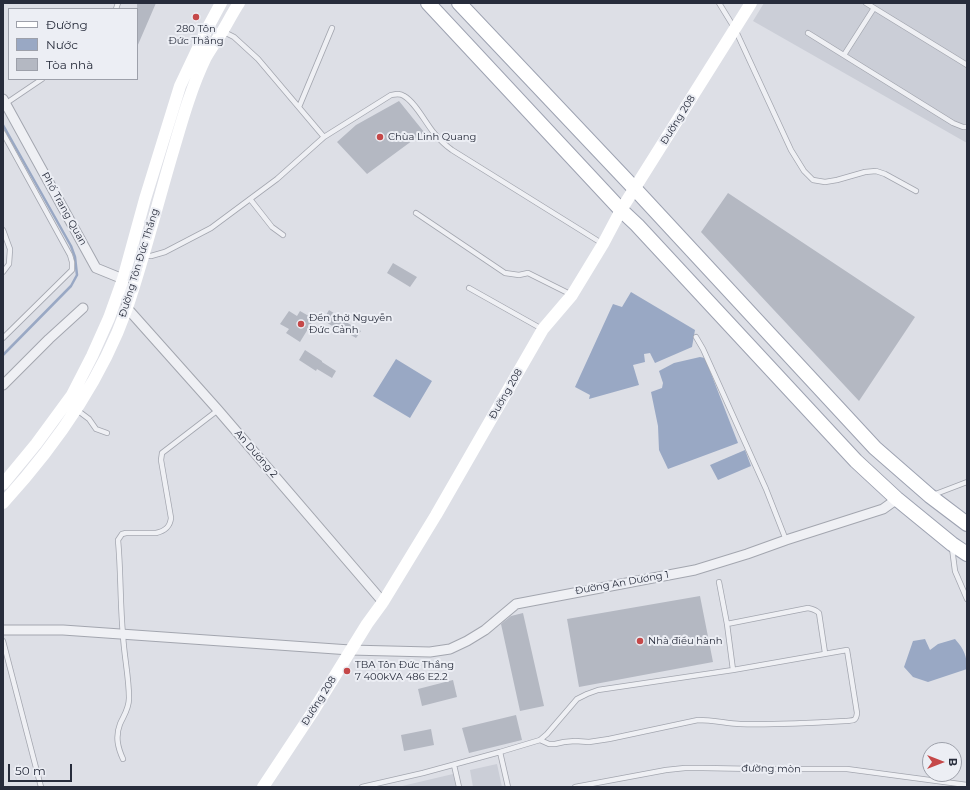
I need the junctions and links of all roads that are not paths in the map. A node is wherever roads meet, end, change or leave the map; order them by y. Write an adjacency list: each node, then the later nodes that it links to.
1 (221, 3): 31 (main road, Đường Tôn Đức Thắng)
2 (239, 3): 11 (main road, Đường Tôn Đức Thắng)
3 (459, 3): 21 (main road)
4 (719, 3): 10 (lane)
5 (751, 3): 10 (main road, Đường 208)
6 (866, 3): 8 (lane)
7 (433, 6): 24 (main road)
8 (874, 8): 13 (lane); 14 (lane)
9 (332, 28): 17 (lane)
10 (735, 29): 21 (main road, Đường 208); 22 (lane)
11 (222, 32): 17 (lane); 29 (main road, Đường Tôn Đức Thắng)
12 (808, 33): 13 (lane)
13 (844, 55): 18 (lane)
14 (967, 65)
15 (40, 80): 16 (lane)
16 (4, 102): 31 (street, Phố Trang Quan)
17 (299, 107): 20 (lane)
18 (967, 127)
19 (3, 132): 38 (lane)
20 (324, 137): 23 (lane); 28 (lane)
21 (635, 189): 24 (main road, Đường 208); 45 (main road)
22 (916, 191)
23 (250, 199): 27 (lane); 29 (lane)
24 (622, 210): 28 (main road, Đường 208); 46 (main road)
25 (416, 212): 33 (lane)
26 (3, 230): 30 (lane)
27 (283, 235)
28 (603, 244): 33 (main road, Đường 208)
29 (144, 254): 35 (main road, Đường Tôn Đức Thắng)
30 (3, 272)
31 (123, 279): 35 (street); 44 (main road, Đường Tôn Đức Thắng)
32 (469, 288): 36 (lane)
33 (572, 295): 36 (main road, Đường 208)
34 (83, 308): 39 (street)
35 (127, 308): 40 (main road, Đường Tôn Đức Thắng); 41 (street, An Dương 2)
36 (543, 329): 54 (main road, Đường 208)
37 (696, 337): 49 (lane)
38 (3, 338)
39 (3, 384)
40 (76, 409): 42 (lane); 47 (main road, Đường Tôn Đức Thắng)
41 (218, 410): 54 (street, An Dương 2); 57 (lane)
42 (107, 432)
43 (967, 482): 45 (lane)
44 (3, 484)
45 (930, 496): 48 (main road)
46 (897, 499): 49 (street, Đường An Dương 1); 50 (main road)
47 (3, 503)
48 (967, 524)
49 (786, 540): 59 (street, Đường An Dương 1)
50 (952, 544): 51 (main road); 53 (lane)
51 (967, 554)
52 (719, 582): 55 (lane)
53 (967, 599)
54 (384, 602): 59 (main road, Đường 208)
55 (727, 624): 60 (lane); 61 (lane)
56 (3, 630): 57 (street, Đường An Dương 1)
57 (123, 635): 59 (street, Đường An Dương 1); 64 (lane)
58 (3, 641): 67 (lane)
59 (350, 650): 68 (main road, Đường 208)
60 (825, 653): 61 (lane); 62 (lane)
61 (732, 670): 62 (lane)
62 (540, 740): 63 (lane)
63 (500, 752): 65 (lane); 71 (lane)
64 (123, 760)
65 (454, 765): 69 (lane); 70 (lane)
66 (967, 785): 72 (lane, đường mòn)
67 (41, 787)
68 (263, 787)
69 (362, 787)
70 (459, 787)
71 (508, 787)
72 (575, 787)

